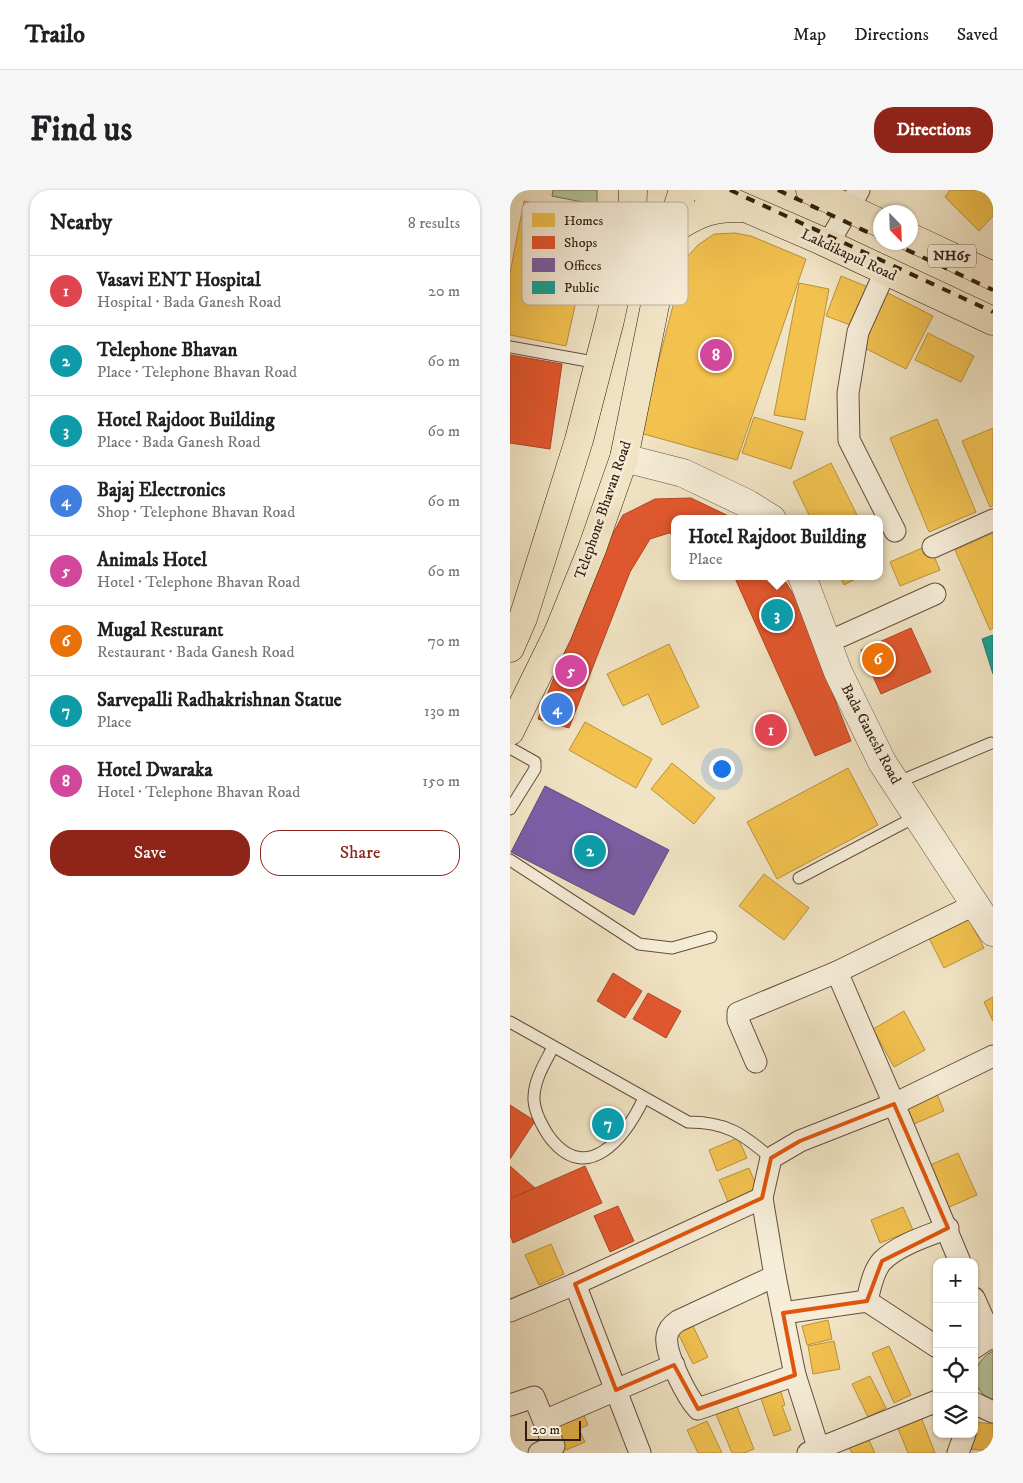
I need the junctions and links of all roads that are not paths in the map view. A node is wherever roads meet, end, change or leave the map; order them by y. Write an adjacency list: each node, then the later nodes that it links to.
1 (683, 190): 5 (main road, Telephone Bhavan Road)
2 (704, 190): 6 (main road, Lakdikapul Road / NH65)
3 (810, 190): 4 (main road)
4 (853, 199): 7 (main road); 10 (street)
5 (679, 202)
6 (746, 208): 8 (main road); 10 (main road, Lakdikapul Road / NH65)
7 (873, 217)
8 (688, 220)
9 (918, 241): 12 (main road, NH65)
10 (828, 244): 11 (main road, Lakdikapul Road / NH65)
11 (885, 272): 15 (main road, Lakdikapul Road / NH65); 21 (street)
12 (993, 276)
13 (612, 305): 17 (main road)
14 (655, 305): 18 (main road, Telephone Bhavan Road)
15 (993, 321)
16 (510, 347): 17 (lane)
17 (599, 363): 26 (main road)
18 (624, 458): 19 (street); 27 (main road, Telephone Bhavan Road)
19 (766, 515)
20 (993, 520): 22 (street)
21 (894, 531)
22 (933, 547)
23 (803, 580): 25 (street, Bada Ganesh Road)
24 (934, 594): 25 (street)
25 (826, 643): 30 (street, Bada Ganesh Road)
26 (510, 648)
27 (510, 731)
28 (990, 744): 30 (lane)
29 (510, 748): 31 (lane)
30 (896, 783): 32 (street, Bada Ganesh Road)
31 (510, 809)
32 (917, 816): 34 (lane); 35 (street, Bada Ganesh Road)
33 (510, 860): 37 (lane)
34 (799, 878)
35 (976, 904): 36 (street, Bada Ganesh Road); 38 (street)
36 (993, 932)
37 (710, 937)
38 (836, 972): 42 (street); 44 (street)
39 (510, 1022): 40 (lane)
40 (553, 1047): 43 (lane); 43 (lane)
41 (993, 1056): 44 (street)
42 (756, 1062)
43 (644, 1098): 45 (lane)
44 (894, 1104): 45 (street); 47 (street)
45 (771, 1158): 46 (street)
46 (762, 1198): 49 (street); 50 (street)
47 (948, 1228): 48 (street); 51 (street)
48 (959, 1258)
49 (776, 1276): 54 (street); 57 (street)
50 (575, 1284): 53 (street); 59 (street)
51 (866, 1301): 54 (street); 56 (street)
52 (975, 1303): 55 (street)
53 (510, 1311)
54 (783, 1313): 58 (street)
55 (986, 1341)
56 (933, 1344)
57 (674, 1365): 58 (street); 59 (street)
58 (795, 1375): 64 (street)
59 (616, 1390): 62 (street); 66 (street)
60 (933, 1403): 64 (street)
61 (510, 1405): 62 (street)
62 (544, 1421): 65 (street)
63 (964, 1438): 67 (street)
64 (816, 1451)
65 (539, 1453)
66 (640, 1453)
67 (958, 1453)

